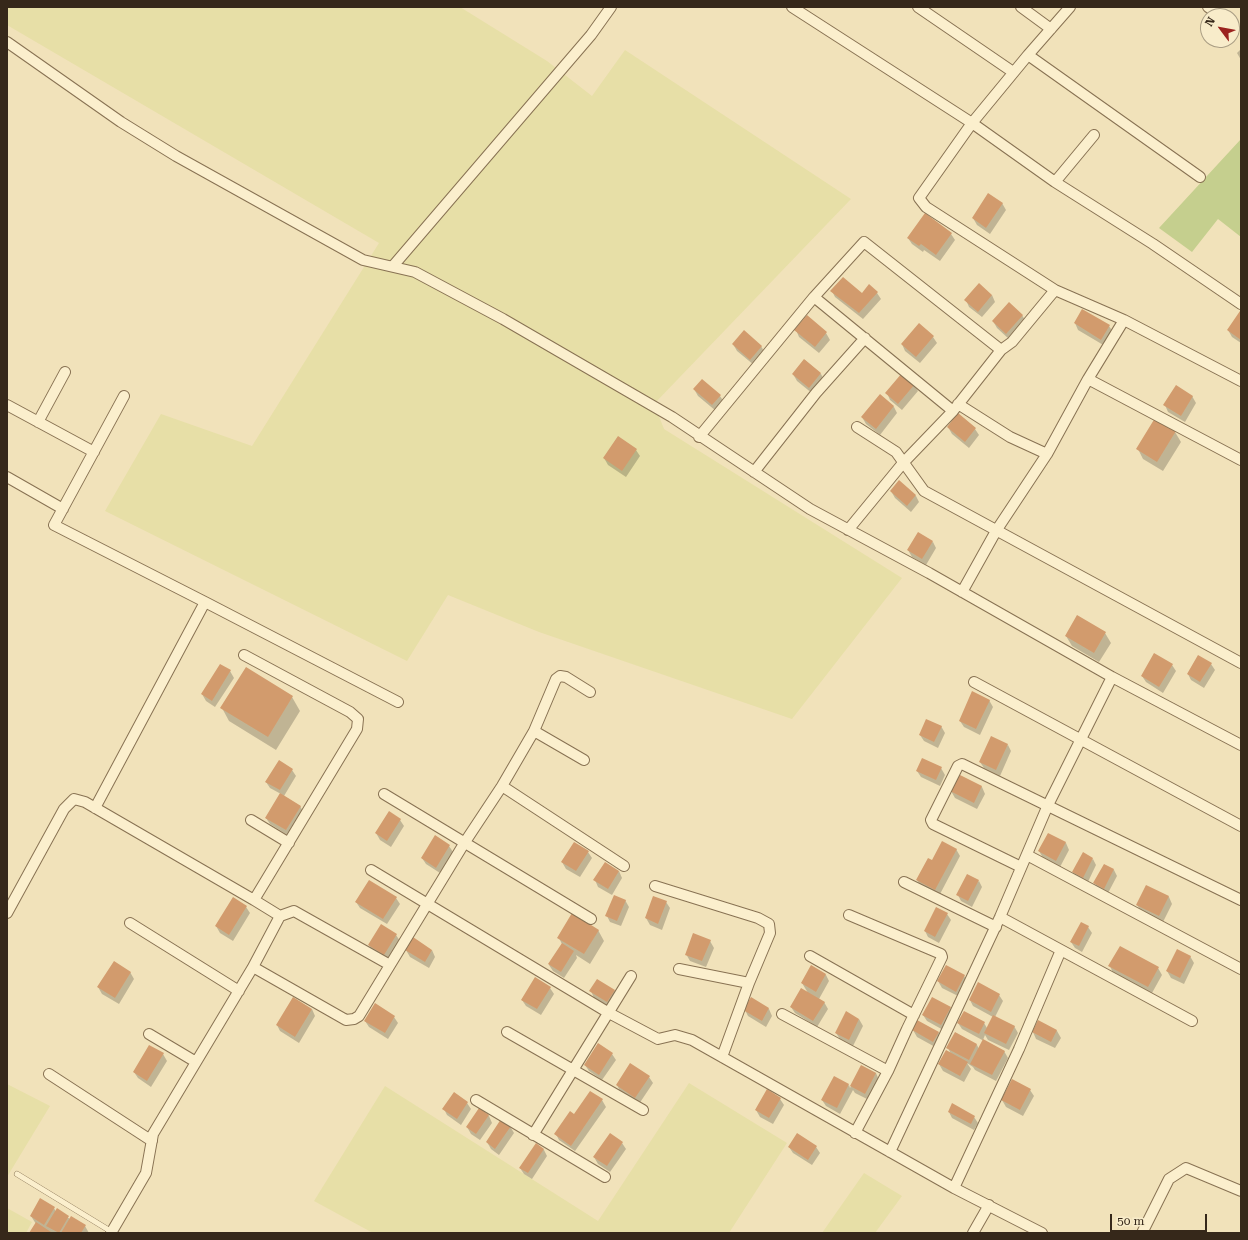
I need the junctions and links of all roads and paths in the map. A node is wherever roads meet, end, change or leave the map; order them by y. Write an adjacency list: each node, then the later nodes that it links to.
1 (611, 7): 14 (street)
2 (792, 7): 10 (street)
3 (918, 7): 9 (street)
4 (1020, 7): 6 (street)
5 (1070, 7): 6 (street)
6 (1051, 28): 8 (street)
7 (7, 42): 14 (street)
8 (1028, 54): 9 (street); 12 (street)
9 (1013, 72): 10 (street)
10 (972, 123): 13 (street); 15 (street)
11 (1094, 135): 13 (street)
12 (1200, 176)
13 (1055, 182): 17 (street)
14 (393, 266): 29 (street)
15 (1055, 290): 18 (street); 20 (street)
16 (814, 298): 19 (street); 20 (street); 29 (street)
17 (1241, 304)
18 (1124, 320): 22 (street); 23 (street)
19 (865, 338): 26 (street); 34 (street)
20 (1001, 350): 26 (street)
21 (65, 372): 27 (street)
22 (1088, 379): 31 (street); 32 (street)
23 (1241, 381)
24 (124, 396): 30 (street)
25 (7, 405): 27 (street)
26 (956, 407): 31 (street); 33 (street)
27 (38, 422): 30 (street)
28 (857, 427): 33 (street)
29 (700, 437): 34 (street)
30 (94, 452): 36 (street)
31 (1047, 454): 38 (street)
32 (1241, 460)
33 (903, 463): 37 (street); 38 (street)
34 (754, 472): 37 (street)
35 (7, 477): 36 (street)
36 (63, 508): 40 (street)
37 (848, 530): 39 (street)
38 (996, 531): 39 (street); 42 (street)
39 (962, 592): 43 (street)
40 (206, 602): 46 (street); 54 (street)
41 (244, 655): 58 (street)
42 (1241, 663)
43 (1112, 677): 48 (street); 49 (street)
44 (974, 682): 48 (street)
45 (590, 692): 47 (street)
46 (398, 702)
47 (534, 731): 50 (street); 51 (street)
48 (1080, 739): 53 (street); 56 (street)
49 (1241, 745)
50 (584, 760)
51 (502, 786): 57 (street); 60 (street)
52 (384, 794): 57 (street)
53 (1048, 805): 59 (street); 61 (street); 66 (street)
54 (95, 808): 65 (street); 68 (street)
55 (251, 820): 58 (street)
56 (1241, 826)
57 (465, 842): 67 (street); 72 (street)
58 (289, 843): 65 (street)
59 (1027, 855): 61 (street); 79 (street)
60 (624, 866)
61 (1021, 867): 71 (street)
62 (371, 870): 67 (street)
63 (904, 882): 74 (street)
64 (655, 886): 82 (street)
65 (254, 900): 69 (street)
66 (1241, 900)
67 (427, 904): 77 (street); 84 (street)
68 (7, 913)
69 (280, 916): 77 (street); 78 (street)
70 (849, 916): 86 (street)
71 (1000, 917): 74 (street); 75 (street)
72 (591, 919)
73 (130, 923): 83 (street)
74 (996, 926): 100 (street)
75 (1061, 950): 87 (street); 103 (street)
76 (810, 956): 86 (street)
77 (390, 965): 78 (street)
78 (253, 967): 83 (street)
79 (1241, 969)
80 (680, 970): 82 (street)
81 (632, 976): 84 (street)
82 (749, 983): 90 (street)
83 (238, 991): 91 (street)
84 (609, 1013): 90 (street); 92 (street)
85 (782, 1014): 93 (street)
86 (914, 1015): 93 (street)
87 (1192, 1021)
88 (507, 1032): 92 (street)
89 (149, 1034): 91 (street)
90 (722, 1057): 97 (street)
91 (196, 1062): 99 (street)
92 (573, 1070): 96 (street); 98 (street)
93 (888, 1071): 97 (street)
94 (49, 1074): 99 (street)
95 (476, 1100): 98 (street)
96 (643, 1110)
97 (855, 1133): 100 (street)
98 (533, 1135): 102 (street)
99 (152, 1141): 106 (street)
100 (890, 1152): 103 (street)
101 (17, 1174): 106 (lane)
102 (605, 1177)
103 (954, 1188): 105 (street)
104 (1241, 1191): 109 (street)
105 (989, 1205): 107 (street); 108 (street)
106 (112, 1232)
107 (973, 1233)
108 (1042, 1233)
109 (1142, 1233)

